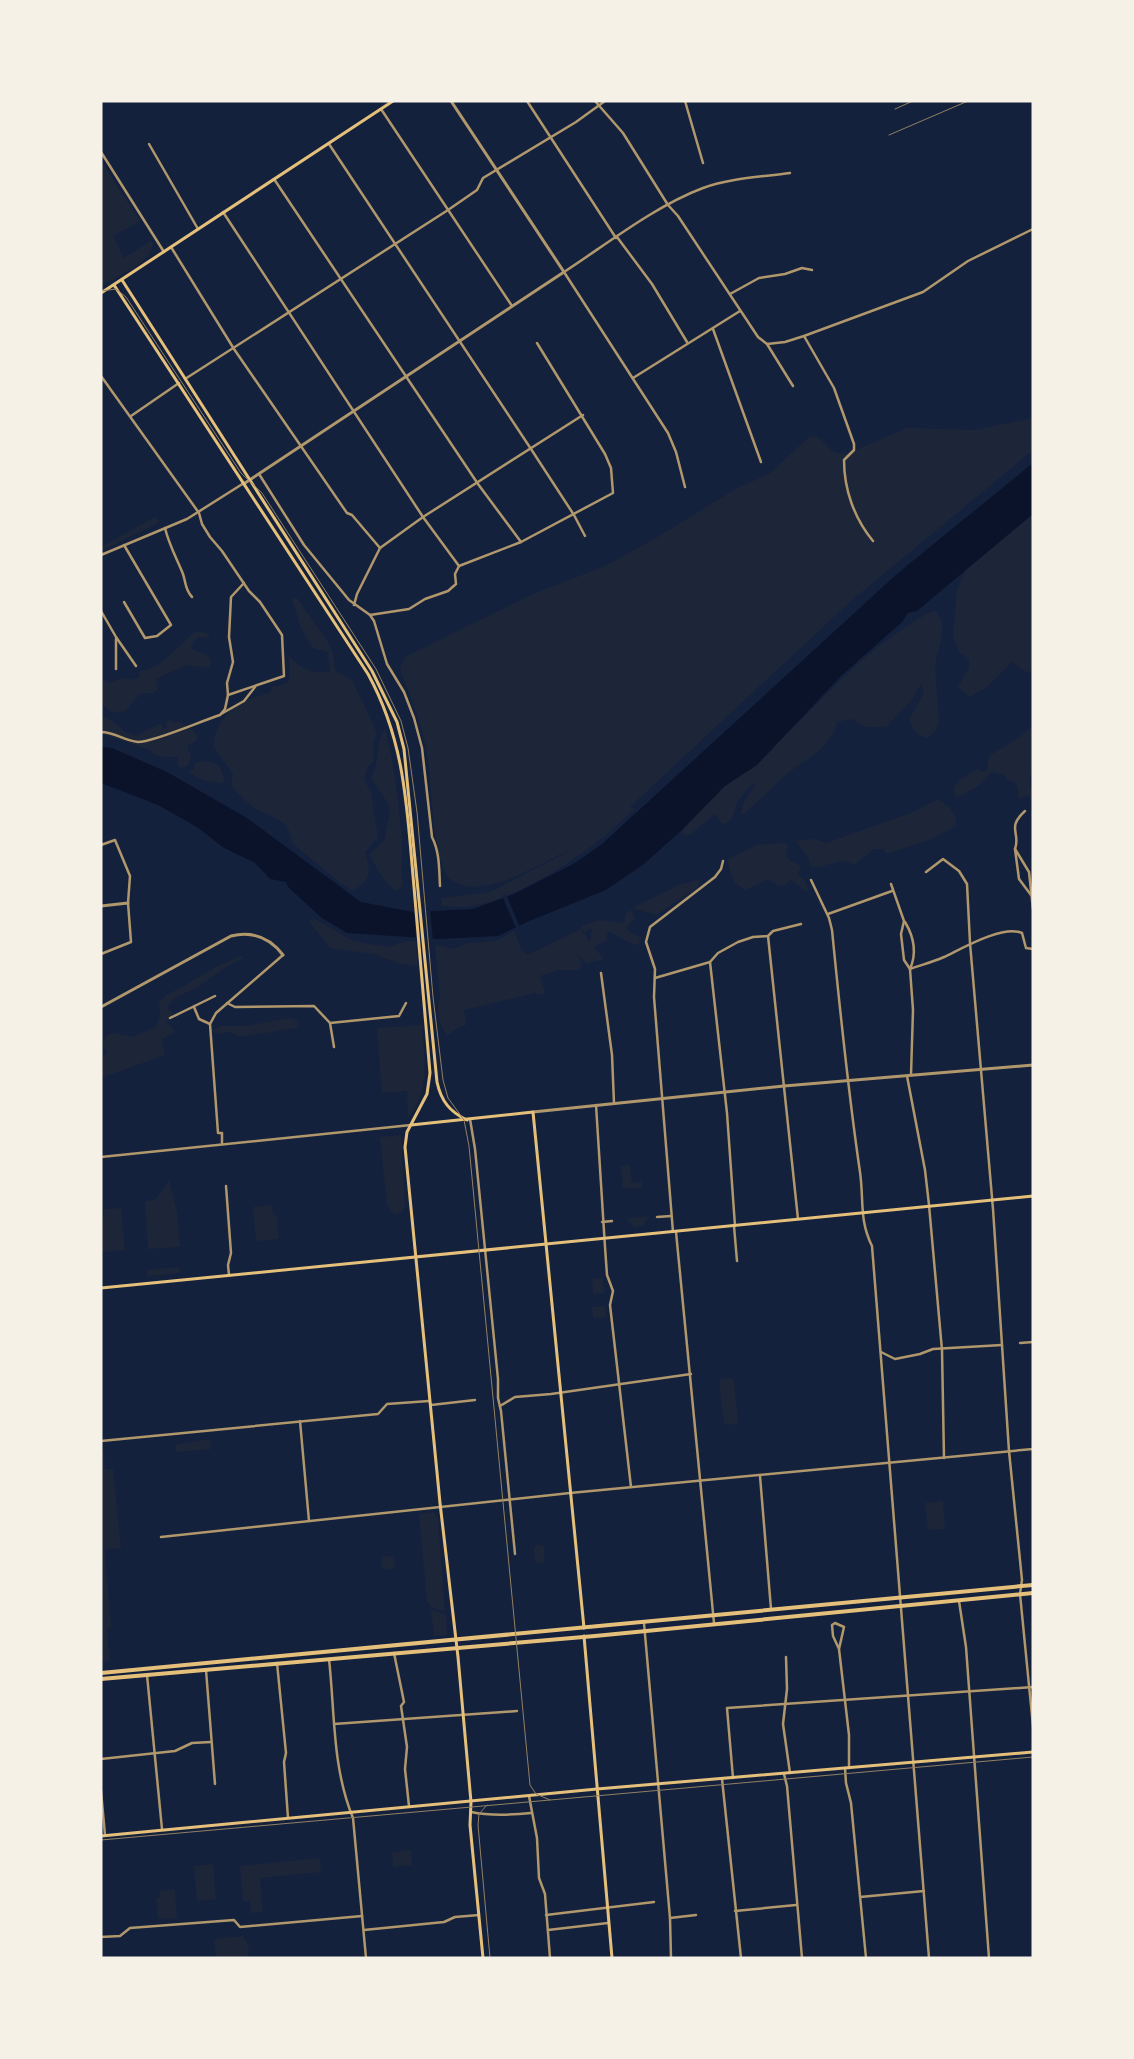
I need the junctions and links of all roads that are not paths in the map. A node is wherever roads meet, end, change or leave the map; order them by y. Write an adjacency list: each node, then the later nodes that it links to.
1 (393, 101): 8 (main road)
2 (451, 101): 14 (street)
3 (527, 101): 9 (street)
4 (595, 101): 7 (street)
5 (605, 101): 7 (street)
6 (686, 101): 13 (street)
7 (598, 106): 9 (street); 17 (street)
8 (381, 109): 11 (main road); 18 (street)
9 (552, 136): 14 (street); 22 (street)
10 (149, 144): 20 (street)
11 (329, 144): 16 (main road); 23 (street)
12 (101, 152): 25 (street)
13 (703, 164)
14 (496, 169): 18 (street); 27 (street)
15 (790, 173): 17 (street)
16 (274, 179): 19 (main road); 28 (street)
17 (668, 205): 22 (street); 32 (street)
18 (448, 210): 23 (street); 33 (street)
19 (223, 212): 20 (main road); 35 (street)
20 (198, 229): 24 (main road)
21 (1033, 230): 37 (street)
22 (617, 238): 27 (street); 39 (street)
23 (395, 244): 28 (street); 38 (street)
24 (171, 247): 25 (main road); 42 (street)
25 (164, 252): 29 (main road)
26 (812, 270): 32 (street)
27 (564, 272): 33 (street); 45 (street)
28 (341, 279): 35 (street); 43 (street)
29 (122, 280): 30 (main road); 46 (main road)
30 (114, 285): 31 (main road); 47 (main road)
31 (101, 293)
32 (730, 294): 34 (street)
33 (512, 306): 38 (street)
34 (740, 310): 36 (street); 41 (street)
35 (290, 313): 42 (street); 49 (street)
36 (713, 329): 39 (street); 54 (street)
37 (804, 336): 41 (street); 65 (street)
38 (459, 341): 43 (street); 53 (street)
39 (687, 342): 45 (street)
40 (537, 343): 50 (street)
41 (766, 344): 48 (street)
42 (234, 348): 46 (street); 52 (street)
43 (407, 375): 49 (street); 58 (street)
44 (101, 376): 51 (street)
45 (633, 378): 59 (street)
46 (185, 379): 56 (main road)
47 (179, 383): 51 (street); 57 (main road)
48 (792, 386)
49 (353, 411): 52 (street); 62 (street)
50 (582, 415): 53 (street); 61 (street)
51 (131, 416): 60 (street)
52 (301, 445): 55 (street); 68 (street)
53 (531, 449): 58 (street); 61 (street)
54 (760, 462)
55 (259, 474): 56 (street); 74 (street)
56 (250, 479): 57 (street); 130 (main road)
57 (244, 483): 60 (street); 131 (main road)
58 (478, 484): 62 (street); 66 (street)
59 (685, 487)
60 (199, 513): 63 (street); 71 (street)
61 (574, 515): 64 (street); 66 (street)
62 (423, 517): 68 (street); 70 (street)
63 (165, 528): 67 (street); 72 (street)
64 (585, 536)
65 (873, 541)
66 (521, 542): 70 (street)
67 (124, 545): 69 (street); 73 (street)
68 (380, 548): 74 (street)
69 (101, 555)
70 (459, 566): 76 (street)
71 (244, 583): 80 (street); 81 (street)
72 (192, 597)
73 (124, 602)
74 (354, 605): 76 (street)
75 (101, 611): 77 (street)
76 (370, 615): 91 (street)
77 (116, 637): 78 (street); 79 (street)
78 (136, 666)
79 (116, 670)
80 (255, 687): 81 (street); 82 (street)
81 (228, 694): 82 (street)
82 (220, 715): 83 (street)
83 (101, 732)
84 (1025, 810): 86 (street)
85 (101, 845): 96 (street)
86 (1015, 849): 92 (street); 93 (street)
87 (723, 861): 110 (street)
88 (926, 872): 103 (street)
89 (811, 880): 99 (street)
90 (891, 884): 94 (street)
91 (440, 886)
92 (1032, 886): 93 (street); 95 (street)
93 (1026, 890): 95 (street)
94 (892, 891): 99 (street); 100 (street)
95 (1032, 896): 98 (street)
96 (128, 903): 97 (street); 105 (street)
97 (101, 906)
98 (1033, 909)
99 (827, 914): 123 (street)
100 (904, 921): 108 (street); 108 (street)
101 (801, 924): 102 (street)
102 (768, 936): 107 (street); 124 (street)
103 (970, 943): 104 (street); 108 (street); 121 (street)
104 (1033, 949)
105 (101, 954)
106 (283, 955): 112 (street); 115 (street)
107 (710, 962): 110 (street); 125 (street)
108 (910, 970): 122 (street)
109 (601, 973): 127 (street)
110 (655, 978): 126 (street)
111 (215, 996): 114 (street)
112 (227, 1003): 117 (street); 118 (street)
113 (406, 1003): 117 (street)
114 (194, 1006): 116 (street); 118 (street)
115 (101, 1007)
116 (170, 1018)
117 (330, 1023): 119 (street)
118 (210, 1026): 132 (street)
119 (334, 1048)
120 (1033, 1065): 121 (street)
121 (980, 1068): 122 (street); 136 (street)
122 (909, 1075): 123 (street); 137 (street)
123 (847, 1080): 124 (street); 138 (street)
124 (784, 1086): 125 (street); 141 (street)
125 (724, 1092): 126 (street); 144 (street)
126 (663, 1098): 127 (street); 139 (street)
127 (614, 1103): 128 (street)
128 (596, 1105): 129 (street); 143 (street)
129 (533, 1112): 130 (main road); 147 (main road)
130 (469, 1120): 131 (main road); 148 (street)
131 (411, 1125): 132 (street); 149 (main road)
132 (222, 1144): 133 (street)
133 (101, 1157)
134 (226, 1186): 151 (street)
135 (1033, 1196): 136 (main road)
136 (992, 1199): 137 (main road); 155 (street)
137 (929, 1206): 138 (main road); 156 (street)
138 (862, 1212): 141 (main road); 157 (street)
139 (671, 1216): 140 (street); 145 (street)
140 (657, 1217)
141 (798, 1219): 144 (main road)
142 (612, 1221): 143 (street)
143 (602, 1222): 146 (street)
144 (735, 1226): 145 (main road); 150 (street)
145 (674, 1232): 146 (main road); 158 (street)
146 (604, 1240): 147 (main road); 159 (street)
147 (546, 1246): 148 (main road); 160 (main road)
148 (484, 1251): 149 (main road); 163 (street)
149 (416, 1257): 151 (main road); 162 (main road)
150 (737, 1261)
151 (229, 1275): 152 (main road)
152 (101, 1288)
153 (1033, 1342): 154 (street)
154 (1020, 1344)
155 (1002, 1345): 156 (street); 167 (street)
156 (942, 1350): 157 (street); 168 (street)
157 (881, 1352): 169 (street)
158 (690, 1374): 159 (street); 171 (street)
159 (620, 1383): 160 (street); 172 (street)
160 (560, 1392): 163 (street); 173 (main road)
161 (475, 1400): 162 (street)
162 (430, 1403): 164 (street); 175 (main road)
163 (500, 1406): 174 (street)
164 (300, 1421): 165 (street); 176 (street)
165 (101, 1441)
166 (1033, 1449): 167 (street)
167 (1009, 1452): 168 (street); 179 (street)
168 (944, 1458): 169 (street)
169 (891, 1463): 170 (street); 183 (street)
170 (760, 1476): 171 (street); 186 (street)
171 (701, 1481): 172 (street); 187 (street)
172 (631, 1487): 173 (street)
173 (570, 1493): 174 (street); 190 (main road)
174 (510, 1500): 175 (street); 178 (street)
175 (441, 1507): 176 (street); 193 (main road)
176 (309, 1521): 177 (street)
177 (161, 1537)
178 (515, 1554)
179 (1020, 1586): 180 (main road); 182 (street); 183 (main road)
180 (1033, 1586)
181 (1033, 1593): 182 (main road)
182 (1020, 1594): 184 (main road); 204 (street)
183 (902, 1597): 185 (street); 186 (main road)
184 (959, 1600): 185 (main road); 205 (street)
185 (901, 1605): 189 (main road); 206 (street)
186 (772, 1609): 187 (main road)
187 (713, 1616): 188 (main road); 189 (street)
188 (644, 1623): 190 (main road); 191 (street)
189 (714, 1623): 191 (main road)
190 (584, 1629): 192 (main road); 193 (main road)
191 (645, 1630): 192 (main road); 226 (street)
192 (584, 1636): 194 (main road); 227 (main road)
193 (456, 1641): 194 (main road); 201 (main road)
194 (457, 1647): 196 (main road); 210 (main road)
195 (839, 1649): 195 (street); 207 (street)
196 (394, 1653): 198 (main road); 211 (street)
197 (786, 1657): 208 (street)
198 (329, 1659): 199 (main road); 212 (street)
199 (277, 1663): 200 (main road); 235 (street)
200 (206, 1670): 202 (main road); 214 (street)
201 (101, 1673)
202 (147, 1675): 203 (main road); 216 (street)
203 (101, 1679)
204 (1031, 1687): 205 (street); 213 (street)
205 (968, 1692): 206 (street); 217 (street)
206 (909, 1696): 207 (street); 219 (street)
207 (844, 1701): 208 (street); 220 (street)
208 (785, 1703): 221 (street); 223 (street)
209 (518, 1711): 210 (street)
210 (462, 1715): 211 (street); 230 (main road)
211 (403, 1717): 212 (street); 231 (street)
212 (334, 1724): 232 (street)
213 (1033, 1726)
214 (211, 1742): 216 (street); 225 (street)
215 (1033, 1752): 217 (main road)
216 (155, 1753): 218 (street); 236 (street)
217 (973, 1757): 219 (main road); 262 (street)
218 (101, 1759)
219 (913, 1762): 220 (main road); 238 (street)
220 (847, 1768): 221 (main road); 239 (street)
221 (790, 1773): 222 (main road)
222 (784, 1774): 223 (main road); 241 (street)
223 (733, 1778): 224 (main road)
224 (722, 1779): 226 (main road); 243 (street)
225 (214, 1784)
226 (658, 1785): 227 (main road); 248 (street)
227 (597, 1789): 229 (main road); 242 (main road)
228 (101, 1791): 237 (street)
229 (529, 1796): 230 (main road); 234 (street)
230 (471, 1802): 231 (main road); 233 (main road)
231 (410, 1807): 232 (main road)
232 (350, 1812): 235 (main road); 246 (street)
233 (470, 1812): 234 (street); 244 (main road)
234 (531, 1813): 245 (street)
235 (288, 1818): 236 (main road)
236 (162, 1829): 237 (main road)
237 (103, 1836)
238 (924, 1892): 239 (street); 261 (street)
239 (860, 1898): 260 (street)
240 (654, 1902): 242 (street)
241 (796, 1905): 243 (street); 259 (street)
242 (607, 1907): 245 (street); 249 (main road)
243 (735, 1910): 258 (street)
244 (478, 1915): 250 (street); 254 (main road)
245 (546, 1915): 251 (street)
246 (362, 1916): 250 (street); 252 (street)
247 (696, 1916): 248 (street)
248 (670, 1918): 257 (street)
249 (608, 1923): 251 (street); 256 (main road)
250 (364, 1930): 253 (street)
251 (548, 1930): 255 (street)
252 (101, 1937)
253 (366, 1958)
254 (483, 1958)
255 (550, 1958)
256 (612, 1958)
257 (671, 1958)
258 (741, 1958)
259 (802, 1958)
260 (866, 1958)
261 (929, 1958)
262 (989, 1958)

